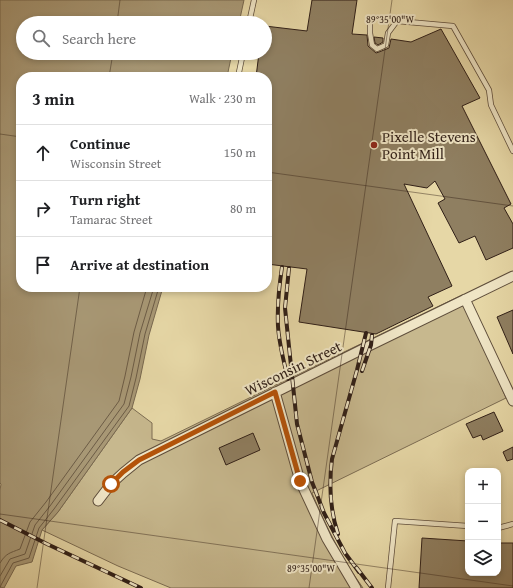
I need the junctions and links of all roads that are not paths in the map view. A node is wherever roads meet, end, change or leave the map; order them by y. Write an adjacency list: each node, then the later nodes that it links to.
1 (254, 0): 2 (lane)
2 (251, 16)
3 (370, 22): 6 (lane)
4 (242, 60): 5 (lane)
5 (239, 72)
6 (513, 151)
7 (513, 276): 8 (street, Wisconsin Street)
8 (465, 299): 9 (street, Wisconsin Street); 10 (street)
9 (275, 392): 11 (street, Wisconsin Street); 15 (street)
10 (513, 401)
11 (98, 501)
12 (513, 524): 14 (lane)
13 (465, 526): 16 (lane)
14 (501, 527)
15 (356, 588)
16 (388, 588)

